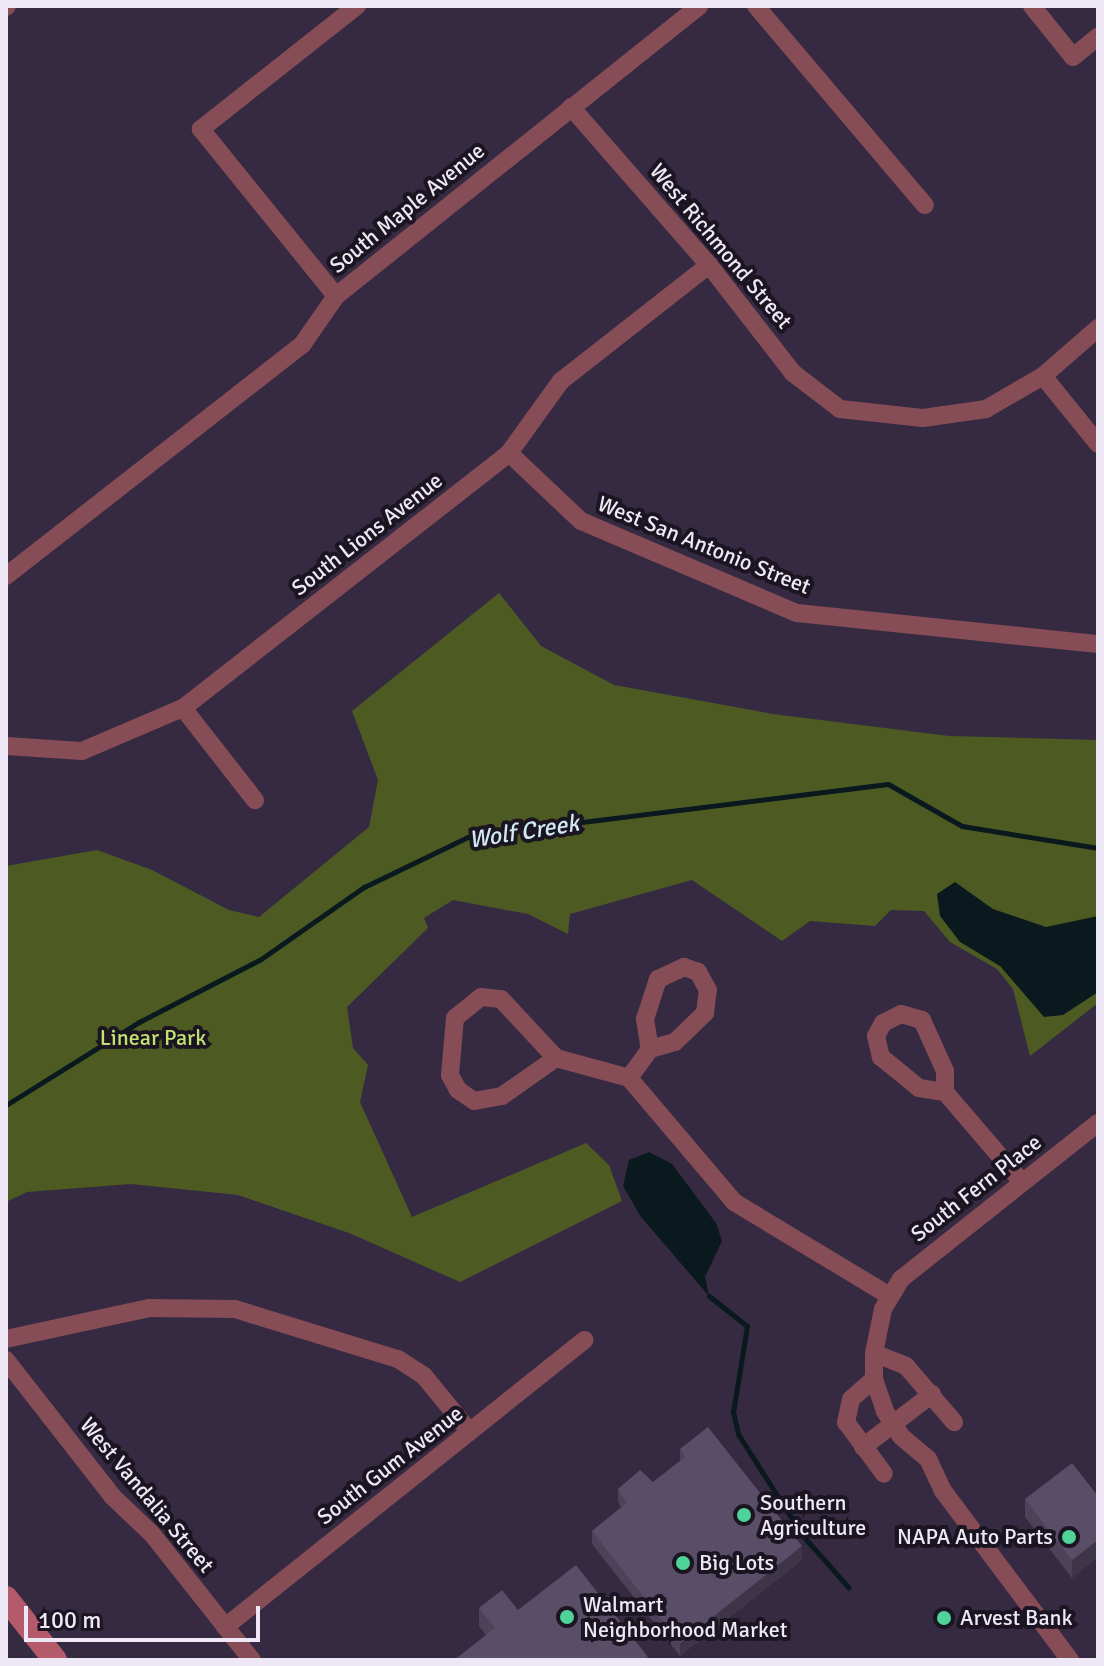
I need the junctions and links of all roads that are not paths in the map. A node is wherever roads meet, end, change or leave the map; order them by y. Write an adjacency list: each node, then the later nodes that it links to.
1 (357, 6): 9 (street)
2 (699, 6): 6 (street, South Maple Avenue)
3 (756, 6): 7 (street)
4 (1032, 6): 5 (street)
5 (1098, 37)
6 (571, 107): 8 (street, West Richmond Street); 9 (street, South Maple Avenue)
7 (925, 205)
8 (709, 265): 11 (street, West Richmond Street); 13 (street, South Lions Avenue)
9 (336, 296): 14 (street, South Maple Avenue)
10 (1098, 328): 11 (street)
11 (1043, 376): 12 (street)
12 (1098, 444)
13 (509, 453): 15 (street, West San Antonio Street); 16 (street, South Lions Avenue)
14 (6, 576)
15 (1098, 644)
16 (183, 708): 17 (street, South Lions Avenue); 18 (street)
17 (6, 746)
18 (255, 800)
19 (650, 1049): 19 (street); 21 (street)
20 (556, 1058): 20 (street); 21 (street)
21 (629, 1078): 25 (street)
22 (945, 1092): 22 (street); 24 (street)
23 (1098, 1123): 24 (street, South Fern Place)
24 (1022, 1182): 25 (street, South Fern Place)
25 (888, 1295): 28 (street)
26 (6, 1339): 34 (street)
27 (585, 1340): 34 (street, South Gum Avenue)
28 (874, 1353): 30 (street); 31 (street)
29 (6, 1360): 38 (street, West Vandalia Street)
30 (874, 1379): 33 (street); 35 (street)
31 (932, 1394): 32 (street); 33 (street)
32 (954, 1422)
33 (892, 1423): 35 (street); 41 (street)
34 (470, 1432): 38 (street, South Gum Avenue)
35 (863, 1447): 36 (street)
36 (884, 1474)
37 (6, 1598): 39 (main road)
38 (225, 1627): 40 (street, West Vandalia Street)
39 (55, 1660)
40 (252, 1660)
41 (1070, 1660)

